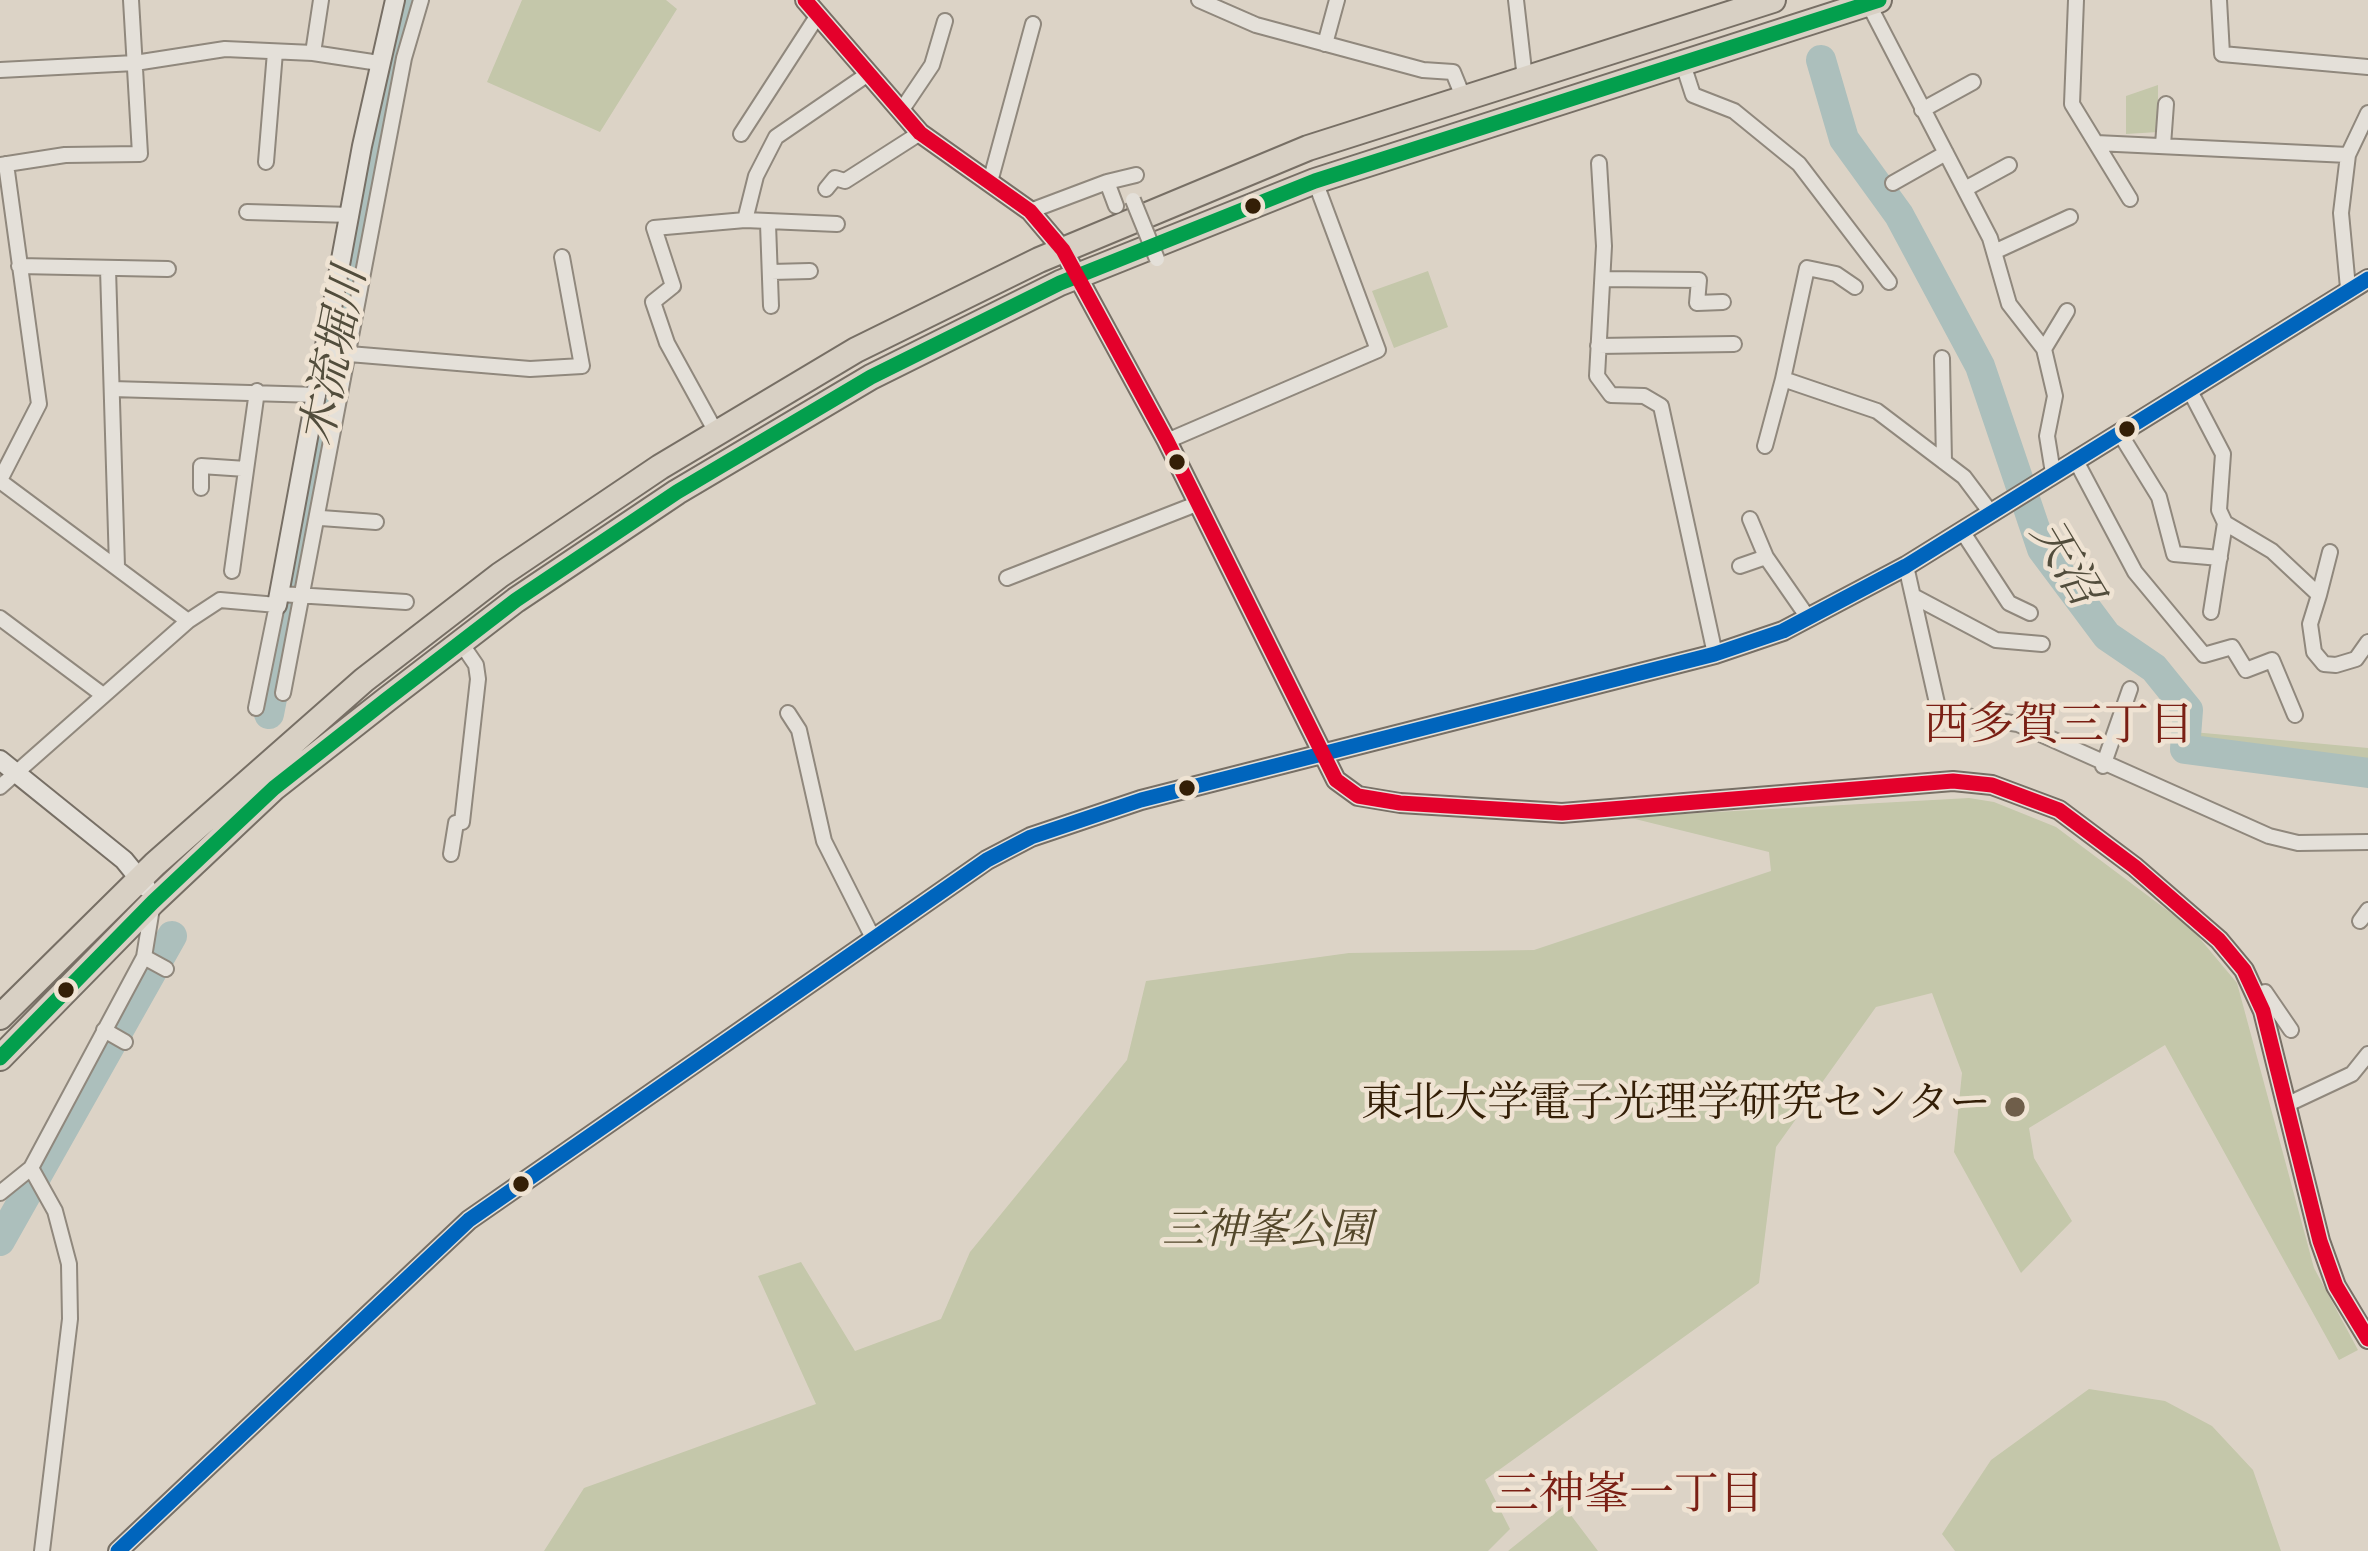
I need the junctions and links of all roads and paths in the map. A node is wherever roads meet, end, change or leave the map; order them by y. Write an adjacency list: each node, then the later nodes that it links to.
1 (131, 0): 20 (street)
2 (321, 0): 17 (street)
3 (394, 0): 19 (street)
4 (421, 0): 78 (street)
5 (1199, 0): 15 (street)
6 (1337, 0): 15 (street)
7 (1516, 0): 24 (street)
8 (1773, 0): 24 (highway)
9 (2076, 0): 33 (street)
10 (2219, 0): 21 (street)
11 (1874, 2): 18 (highway); 28 (street)
12 (812, 8): 23 (street); 31 (street)
13 (944, 21): 29 (street)
14 (1033, 24): 42 (street)
15 (1324, 44): 26 (street)
16 (275, 52): 17 (street); 20 (street); 37 (street)
17 (313, 53): 19 (street)
18 (1682, 62): 44 (highway); 69 (street)
19 (379, 63): 52 (street)
20 (135, 64): 22 (street); 39 (street)
21 (2368, 67)
22 (0, 70)
23 (868, 74): 29 (street); 54 (street)
24 (1525, 79): 26 (highway)
25 (1973, 82): 28 (street)
26 (1464, 99): 49 (highway)
27 (2166, 104): 34 (street)
28 (1922, 110): 35 (street)
29 (901, 111): 32 (street)
30 (2368, 113): 36 (street)
31 (741, 134)
32 (920, 134): 42 (street); 46 (street)
33 (2096, 143): 34 (street); 48 (street)
34 (2163, 145): 36 (street)
35 (1946, 153): 45 (street); 47 (street)
36 (2348, 155): 71 (street)
37 (266, 162)
38 (1599, 163): 67 (street)
39 (3, 164): 61 (street)
40 (2009, 165): 47 (street)
41 (1136, 175): 43 (street)
42 (990, 182): 50 (street)
43 (1107, 182): 49 (street); 50 (street)
44 (1315, 182): 66 (highway); 87 (street)
45 (1893, 183)
46 (826, 189)
47 (1965, 189): 58 (street)
48 (2130, 199)
49 (1123, 210): 57 (highway); 60 (street, bridge)
50 (1030, 211): 57 (street)
51 (247, 212): 52 (street)
52 (351, 215): 78 (street)
53 (2070, 217): 58 (street)
54 (746, 220): 55 (street); 86 (street)
55 (768, 224): 56 (street); 65 (street)
56 (837, 224)
57 (1063, 250): 66 (street); 86 (highway)
58 (1994, 252): 77 (street)
59 (562, 257): 78 (street)
60 (1157, 259)
61 (19, 266): 63 (street); 93 (street)
62 (168, 268): 63 (street)
63 (108, 269): 81 (street)
64 (810, 271): 65 (street)
65 (770, 272): 73 (street)
66 (1077, 277): 87 (street); 120 (highway)
67 (1603, 279): 72 (street); 76 (street)
68 (2368, 279): 71 (street)
69 (1889, 282)
70 (1856, 287): 80 (street)
71 (2348, 288): 82 (street)
72 (1723, 302)
73 (771, 306)
74 (2067, 311): 77 (street)
75 (1734, 344): 76 (street)
76 (1598, 346): 122 (street)
77 (2044, 350): 92 (street)
78 (338, 354): 84 (street); 97 (street)
79 (1942, 358): 90 (street)
80 (1783, 379): 88 (street); 90 (street)
81 (112, 389): 83 (street); 105 (street)
82 (2189, 389): 85 (street); 100 (street)
83 (257, 391): 84 (street); 91 (street)
84 (318, 395): 112 (street)
85 (2119, 431): 89 (street); 104 (street)
86 (717, 434): 135 (highway)
87 (1167, 441): 95 (street)
88 (1765, 446)
89 (2075, 459): 92 (street); 128 (street)
90 (1945, 462): 96 (street)
91 (246, 469): 94 (street); 108 (street)
92 (2054, 473): 96 (street)
93 (0, 480): 105 (street)
94 (201, 488)
95 (1199, 503): 109 (street); 129 (street)
96 (1991, 513): 101 (street)
97 (321, 518): 99 (street); 112 (street)
98 (1750, 519): 103 (street)
99 (376, 523)
100 (2225, 523): 104 (street); 110 (street)
101 (1962, 531): 107 (street); 115 (street)
102 (2330, 552): 110 (street)
103 (1766, 557): 106 (street); 117 (street)
104 (2220, 558): 114 (street)
105 (117, 566): 118 (street)
106 (1740, 566)
107 (1906, 566): 111 (street); 117 (street)
108 (232, 571)
109 (1007, 578)
110 (2319, 595): 119 (street)
111 (1915, 597): 121 (street); 131 (street)
112 (290, 598): 113 (street); 118 (street); 124 (street); 126 (street)
113 (406, 602)
114 (2211, 612)
115 (2030, 613)
116 (0, 618): 125 (street)
117 (1809, 619): 122 (street)
118 (188, 621): 125 (street)
119 (2368, 642)
120 (460, 643): 134 (street); 136 (highway)
121 (2042, 644)
122 (1715, 655): 129 (street)
123 (2130, 689): 131 (street)
124 (283, 693)
125 (103, 695): 130 (street)
126 (256, 708)
127 (788, 713): 137 (street)
128 (2295, 715)
129 (1323, 754): 137 (street); 138 (street)
130 (8, 766): 132 (street); 135 (street)
131 (2103, 766): 133 (street)
132 (0, 788)
133 (2368, 842)
134 (451, 854)
135 (141, 877): 136 (street); 139 (highway)
136 (153, 902): 142 (highway); 144 (street)
137 (872, 936): 148 (street)
138 (2256, 994): 140 (street); 143 (street)
139 (0, 1017)
140 (2290, 1030)
141 (2368, 1054): 143 (street)
142 (0, 1058)
143 (2286, 1106): 146 (street)
144 (32, 1171): 145 (street); 147 (street)
145 (0, 1193)
146 (2368, 1339)
147 (42, 1551)
148 (118, 1551)

